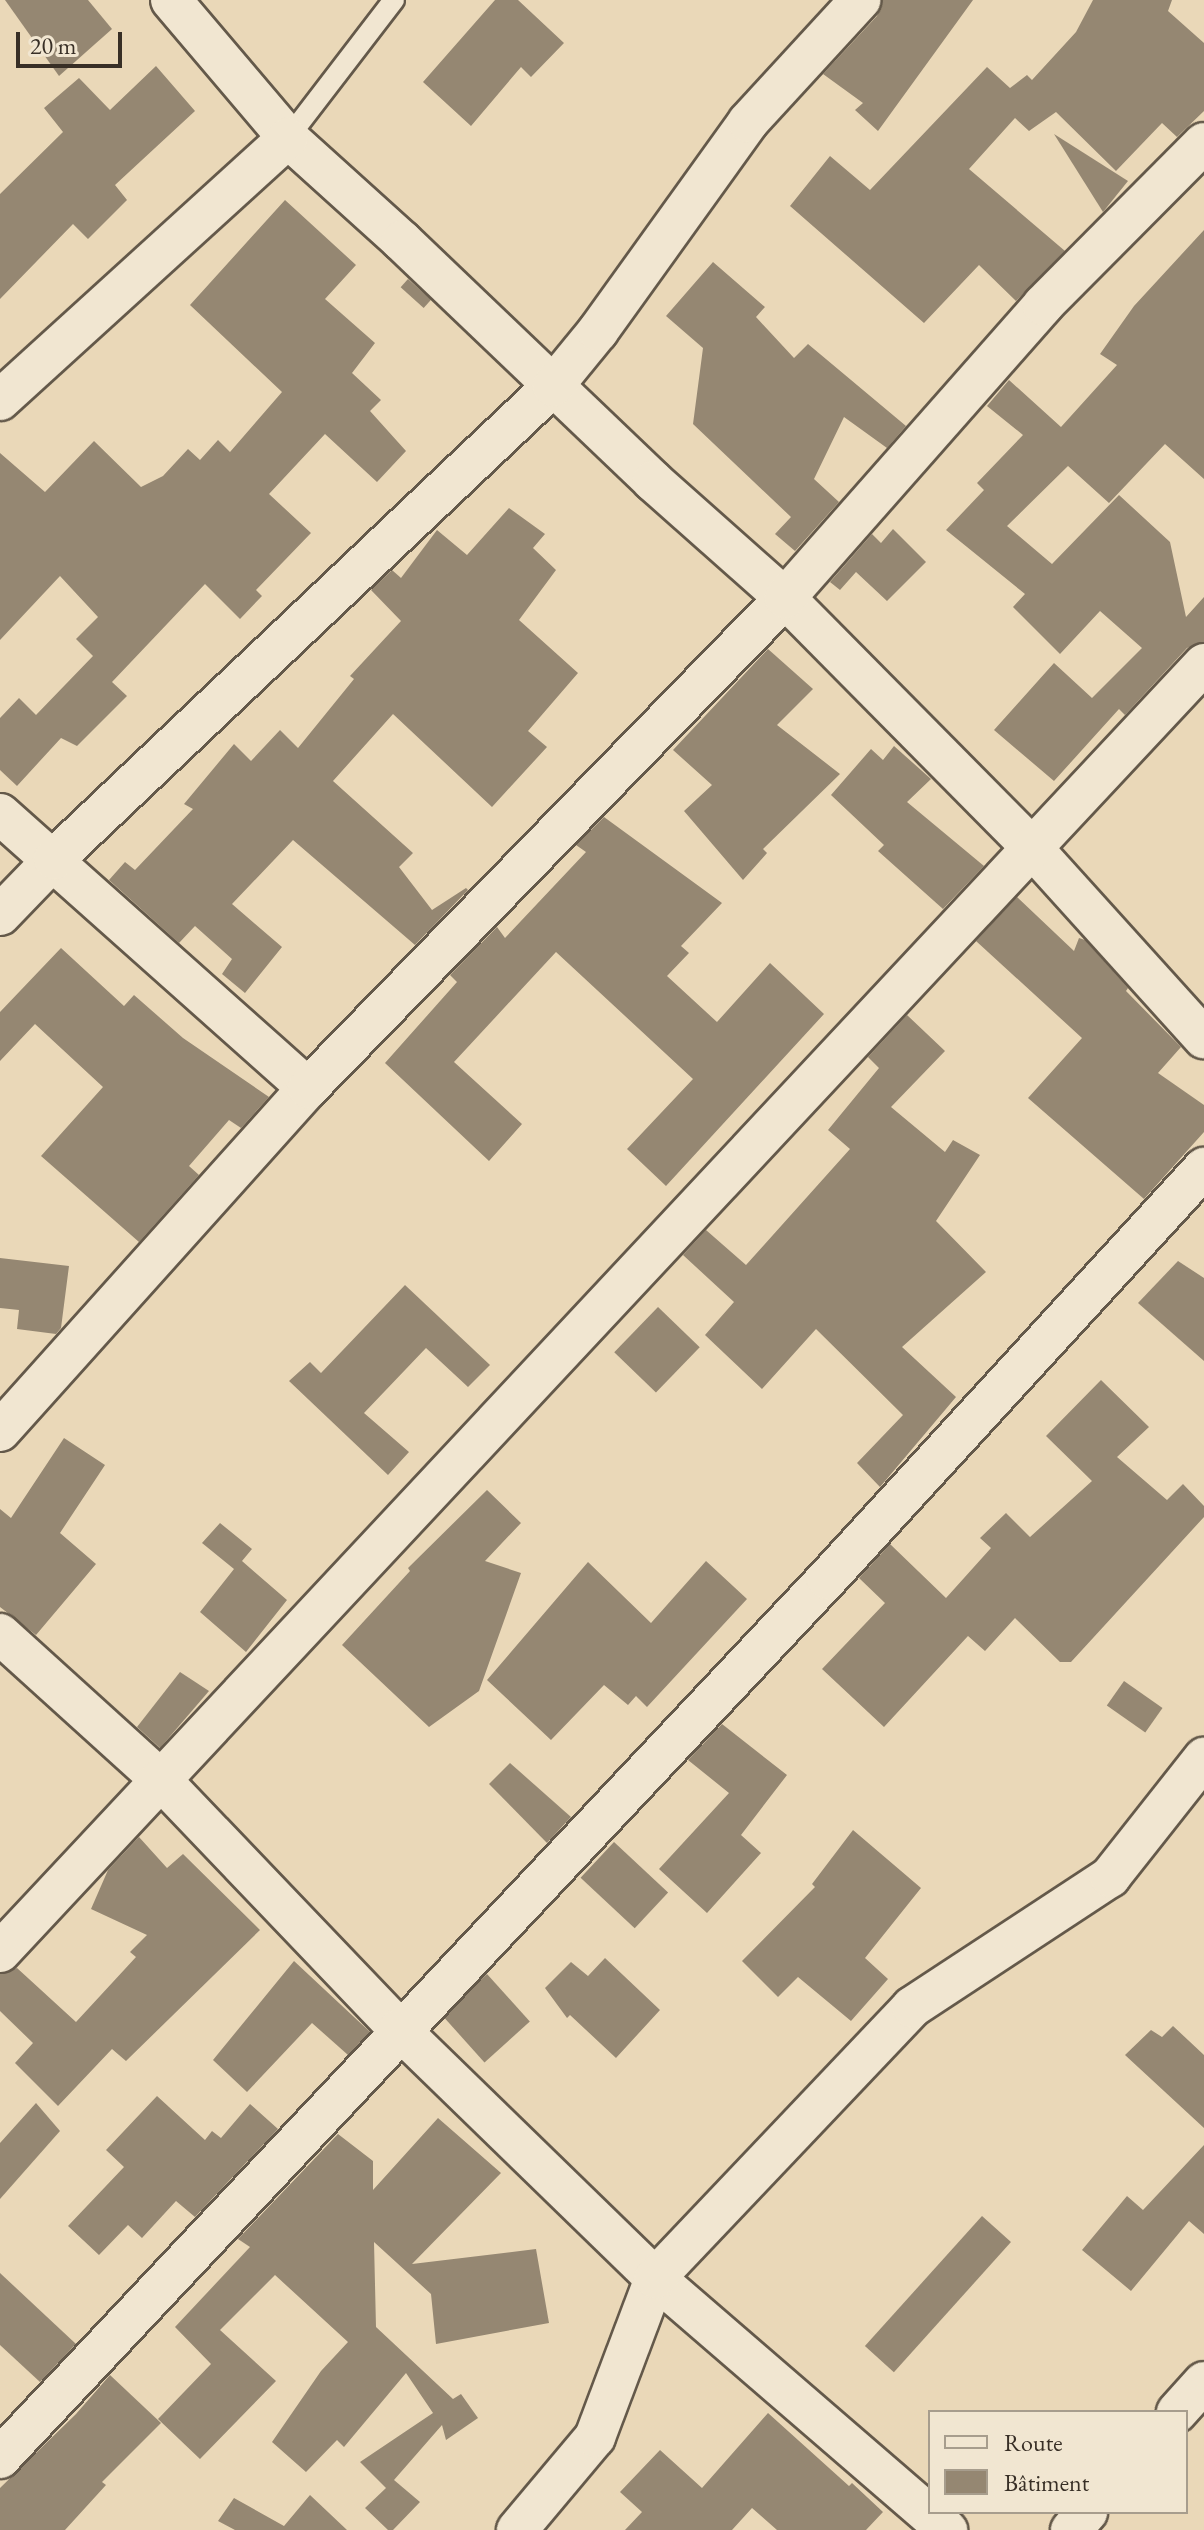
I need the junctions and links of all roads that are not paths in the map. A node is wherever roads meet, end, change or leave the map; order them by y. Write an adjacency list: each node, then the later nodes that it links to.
1 (171, 0): 4 (street)
2 (394, 0): 4 (lane)
3 (860, 0): 6 (street)
4 (288, 138): 6 (street); 7 (street)
5 (1204, 143): 8 (street)
6 (553, 386): 8 (street); 12 (street)
7 (0, 400)
8 (785, 598): 11 (street); 15 (street)
9 (1204, 664): 11 (street)
10 (0, 814): 12 (street)
11 (1033, 849): 14 (street); 20 (street)
12 (54, 859): 13 (street); 15 (street)
13 (0, 915)
14 (1204, 1038)
15 (308, 1088): 17 (street)
16 (1204, 1168): 22 (street)
17 (0, 1431)
18 (0, 1634): 20 (street)
19 (1204, 1758): 23 (street)
20 (160, 1779): 21 (street); 22 (street)
21 (0, 1952)
22 (399, 2029): 23 (street); 26 (street)
23 (655, 2278): 28 (street); 30 (street)
24 (1204, 2382): 25 (street)
25 (1179, 2410)
26 (0, 2458)
27 (928, 2514): 31 (street)
28 (928, 2514)
29 (1085, 2514): 32 (street)
30 (517, 2530)
31 (947, 2530)
32 (1071, 2530)

